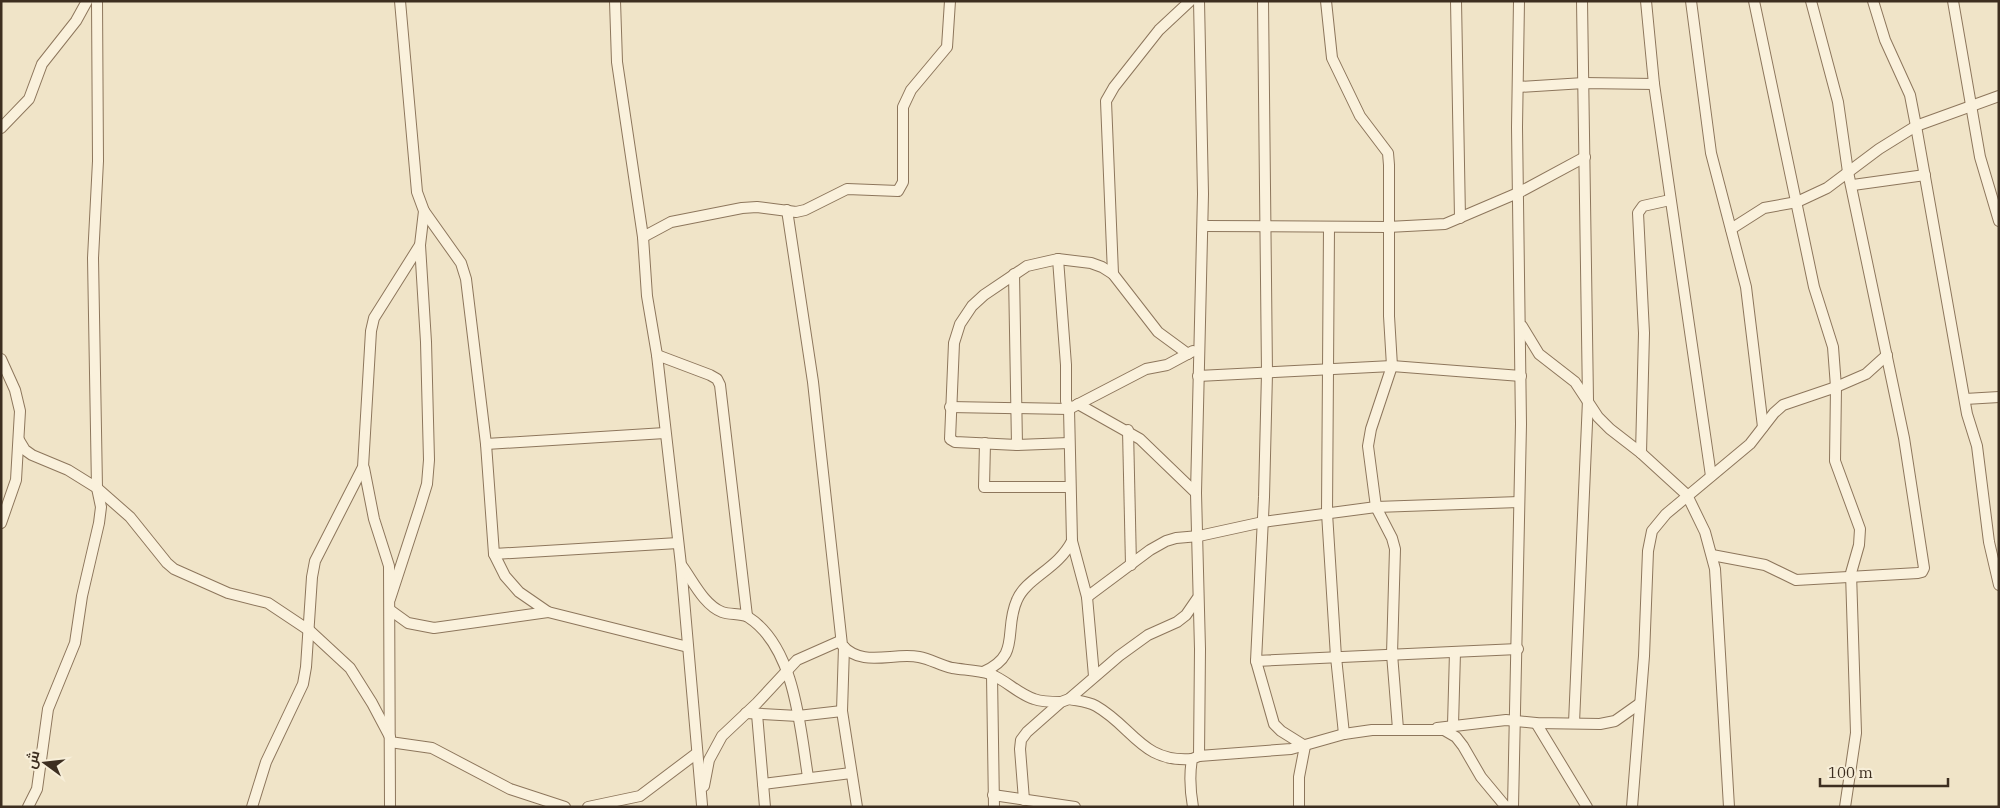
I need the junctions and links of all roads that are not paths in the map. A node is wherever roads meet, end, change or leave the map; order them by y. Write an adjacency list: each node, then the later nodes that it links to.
1 (87, 1): 25 (street)
2 (97, 1): 77 (street)
3 (400, 1): 34 (street)
4 (615, 1): 42 (street)
5 (950, 1): 33 (street)
6 (1190, 1): 46 (street)
7 (1199, 1): 37 (street)
8 (1263, 1): 39 (street)
9 (1326, 1): 38 (street)
10 (1456, 1): 35 (street)
11 (1519, 1): 21 (street)
12 (1582, 1): 19 (street)
13 (1646, 1): 20 (street)
14 (1691, 1): 41 (street)
15 (1754, 1): 32 (street)
16 (1811, 1): 27 (street)
17 (1873, 1): 24 (street)
18 (1954, 1): 23 (street)
19 (1584, 83): 20 (street); 21 (street); 26 (street)
20 (1654, 84): 31 (street)
21 (1518, 87): 30 (street)
22 (1999, 96): 23 (street)
23 (1971, 105): 24 (street); 36 (street)
24 (1916, 126): 27 (street); 28 (street)
25 (1, 128)
26 (1585, 157): 30 (street); 61 (street)
27 (1848, 172): 29 (street); 32 (street)
28 (1925, 175): 29 (street); 60 (street)
29 (1853, 185): 51 (street)
30 (1520, 192): 35 (street); 47 (street)
31 (1670, 200): 73 (street); 75 (street)
32 (1797, 202): 41 (street); 58 (street)
33 (787, 210): 42 (street); 101 (street)
34 (424, 212): 43 (street); 70 (street)
35 (1460, 218): 38 (street)
36 (1999, 221)
37 (1203, 226): 39 (street); 48 (street)
38 (1388, 226): 40 (street); 53 (street)
39 (1266, 227): 40 (street); 55 (street)
40 (1329, 227): 54 (street)
41 (1732, 229): 65 (street)
42 (643, 237): 50 (street)
43 (420, 245): 74 (street); 96 (street)
44 (1058, 259): 45 (street); 46 (street); 62 (street)
45 (1014, 274): 63 (street); 64 (street)
46 (1112, 274): 49 (street)
47 (1521, 322): 57 (street); 61 (street)
48 (1199, 347): 49 (street); 56 (street)
49 (1188, 354): 62 (street)
50 (657, 355): 67 (street); 99 (street)
51 (1887, 355): 58 (street); 92 (street)
52 (1, 359): 68 (street)
53 (1392, 366): 54 (street); 57 (street); 81 (street)
54 (1330, 369): 55 (street); 82 (street)
55 (1267, 373): 56 (street); 83 (street)
56 (1198, 376): 78 (street)
57 (1521, 376): 80 (street)
58 (1836, 387): 65 (street); 92 (street)
59 (1999, 397): 60 (street)
60 (1965, 399): 93 (street)
61 (1588, 400): 73 (street); 119 (street)
62 (1074, 406): 64 (street); 66 (street); 71 (street)
63 (950, 407): 64 (street); 69 (street)
64 (1016, 408): 72 (street)
65 (1763, 427): 75 (street)
66 (1128, 430): 78 (street); 90 (street)
67 (665, 433): 70 (street); 87 (street)
68 (19, 440): 77 (street); 84 (street)
69 (985, 443): 72 (street); 76 (street)
70 (486, 444): 88 (street)
71 (1069, 444): 72 (street); 76 (street)
72 (1016, 445)
73 (1641, 453): 79 (street)
74 (363, 467): 96 (street); 100 (street)
75 (1711, 476): 79 (street)
76 (1069, 487): 86 (street)
77 (97, 488): 100 (street); 134 (street)
78 (1196, 493): 85 (street)
79 (1687, 495): 89 (street); 112 (street)
80 (1519, 502): 81 (street); 103 (street)
81 (1376, 507): 82 (street); 105 (street)
82 (1328, 513): 83 (street); 106 (street)
83 (1263, 522): 85 (street); 107 (street)
84 (1, 523)
85 (1199, 536): 90 (street); 95 (street)
86 (1072, 541): 94 (street); 109 (street)
87 (678, 543): 88 (street); 91 (street)
88 (494, 554): 98 (street)
89 (1712, 555): 92 (street); 149 (street)
90 (1131, 564): 94 (street)
91 (681, 565): 99 (street); 102 (street)
92 (1851, 578): 150 (street)
93 (1999, 585)
94 (1087, 597): 110 (street)
95 (1198, 598): 110 (street); 127 (street)
96 (390, 599): 97 (street)
97 (390, 610): 98 (street); 124 (street)
98 (548, 612): 102 (street)
99 (747, 616): 108 (street)
100 (310, 631): 124 (street); 135 (street)
101 (842, 644): 108 (street); 109 (street); 113 (street)
102 (688, 646): 126 (street)
103 (1518, 649): 104 (street); 117 (street)
104 (1455, 652): 105 (street); 120 (street)
105 (1392, 654): 106 (street); 122 (street)
106 (1336, 657): 107 (street); 123 (street)
107 (1256, 661): 125 (street)
108 (786, 670): 114 (street); 116 (street)
109 (987, 674): 111 (street); 131 (street)
110 (1094, 676): 111 (street)
111 (1065, 701): 127 (street); 132 (street)
112 (1639, 704): 119 (street); 148 (street)
113 (842, 711): 116 (street); 128 (street)
114 (746, 714): 115 (street); 133 (street)
115 (757, 714): 116 (street); 130 (street)
116 (798, 716): 129 (street)
117 (1516, 721): 118 (street); 120 (street); 146 (street)
118 (1536, 723): 119 (street); 147 (street)
119 (1574, 724)
120 (1453, 725): 121 (street)
121 (1432, 728): 122 (street); 145 (street)
122 (1398, 729): 123 (street)
123 (1344, 734): 125 (street)
124 (390, 740): 136 (street); 137 (street)
125 (1304, 746): 127 (street); 144 (street)
126 (697, 753): 133 (street); 138 (street)
127 (1195, 758): 143 (street)
128 (850, 772): 129 (street); 140 (street)
129 (808, 777): 130 (street)
130 (763, 784): 139 (street)
131 (994, 795): 132 (street); 141 (street)
132 (1024, 800): 142 (street)
133 (702, 806)
134 (28, 807)
135 (252, 807)
136 (390, 807)
137 (566, 807)
138 (588, 807)
139 (765, 807)
140 (857, 807)
141 (994, 807)
142 (1075, 807)
143 (1193, 807)
144 (1300, 807)
145 (1506, 807)
146 (1513, 807)
147 (1586, 807)
148 (1632, 807)
149 (1729, 807)
150 (1845, 807)

